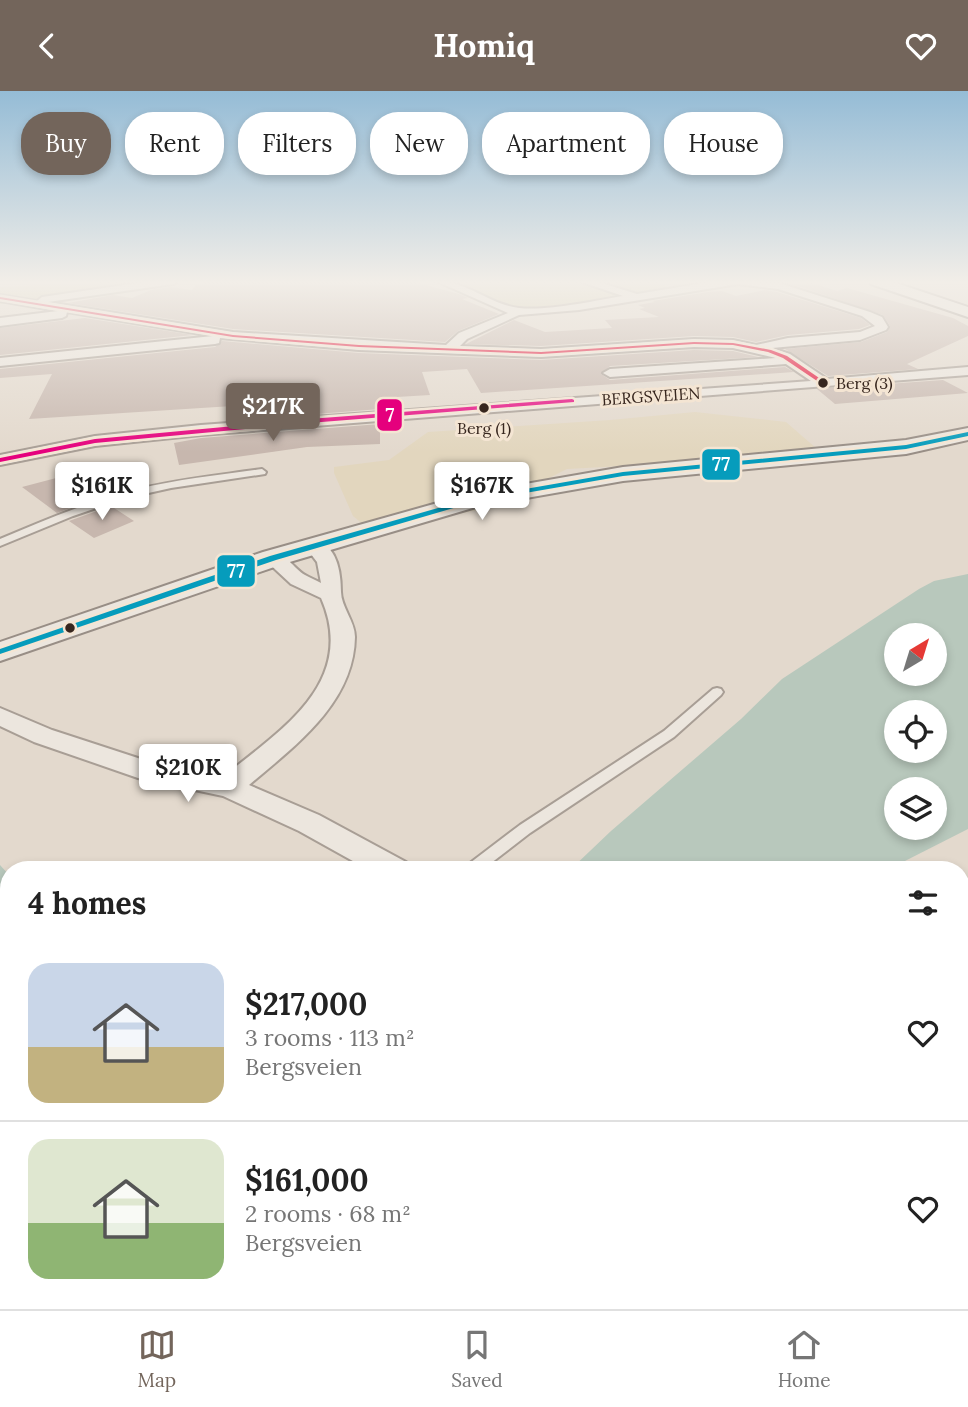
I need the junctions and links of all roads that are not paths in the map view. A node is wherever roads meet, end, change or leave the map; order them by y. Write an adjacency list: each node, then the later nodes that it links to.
1 (223, 338): 8 (street)
2 (256, 338): 5 (street)
3 (461, 338): 5 (street)
4 (828, 338): 6 (street)
5 (450, 349): 6 (street)
6 (758, 349): 7 (street)
7 (792, 361): 10 (street); 11 (street)
8 (0, 362)
9 (968, 371): 11 (street, BERGSVEIEN)
10 (610, 373)
11 (825, 384): 13 (street, BERGSVEIEN)
12 (968, 434): 16 (main road)
13 (0, 460)
14 (262, 472): 15 (lane)
15 (0, 543)
16 (314, 545): 17 (main road); 18 (street)
17 (273, 558): 18 (street); 19 (main road)
18 (330, 594): 22 (street)
19 (0, 652)
20 (716, 692): 24 (lane)
21 (0, 716): 22 (street)
22 (229, 787): 23 (street)
23 (380, 861)
24 (483, 861)

